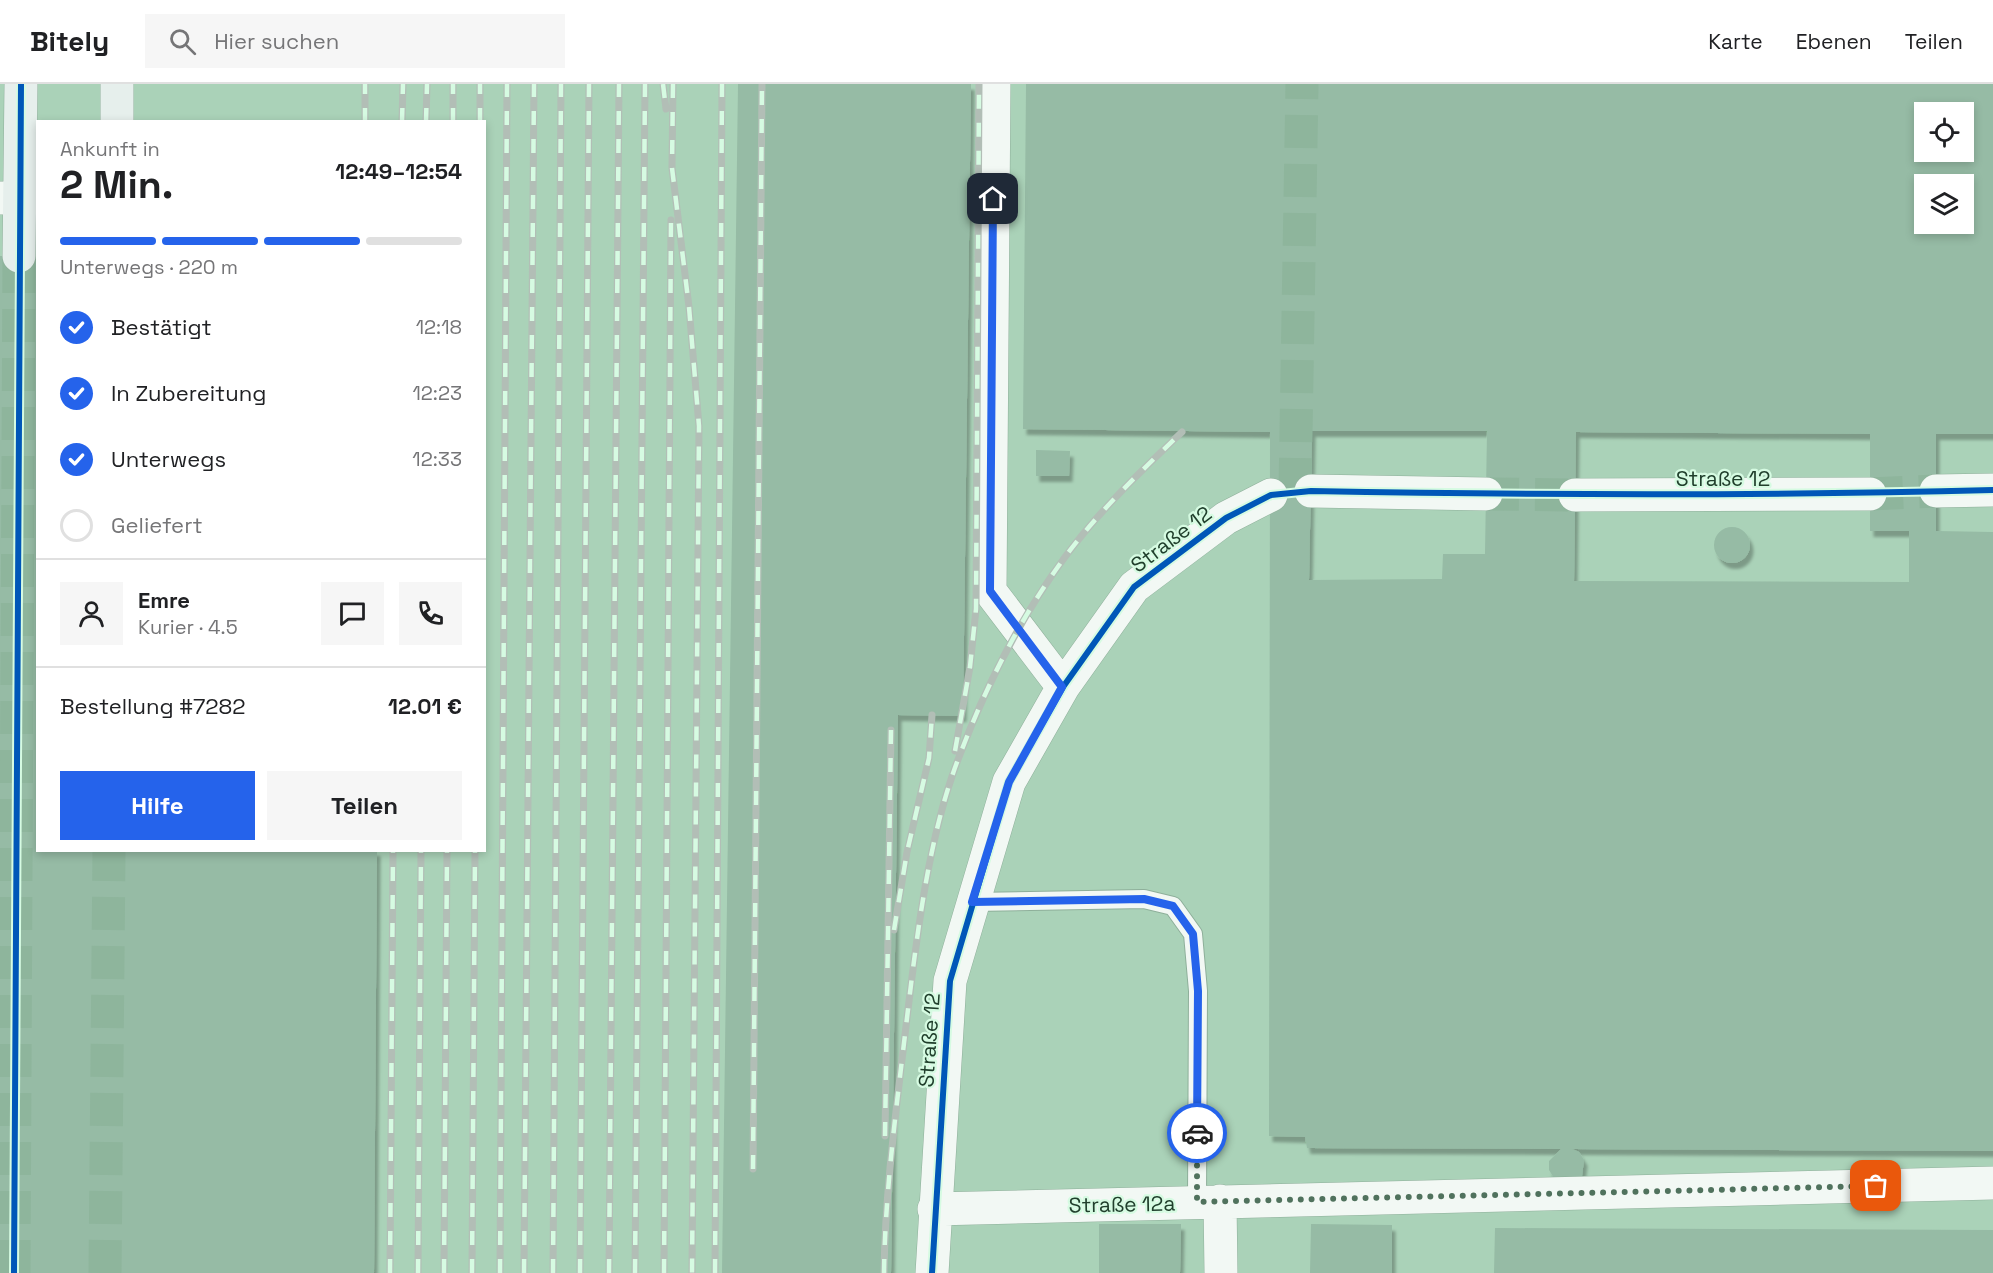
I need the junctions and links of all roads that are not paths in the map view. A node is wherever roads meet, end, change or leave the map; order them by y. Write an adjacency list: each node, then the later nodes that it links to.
1 (21, 84): 5 (street)
2 (117, 84): 4 (street)
3 (994, 84): 14 (street)
4 (117, 120)
5 (19, 198): 6 (street)
6 (19, 256)
7 (1993, 490): 9 (street)
8 (1311, 491): 10 (street)
9 (1936, 491)
10 (1486, 494)
11 (1870, 494): 13 (street, Straße 12)
12 (1271, 495): 14 (street, Straße 12)
13 (1575, 495)
14 (1062, 687): 15 (street, Straße 12)
15 (972, 902): 17 (lane); 18 (street, Straße 12)
16 (1993, 1183): 17 (street, Straße 12a)
17 (1208, 1202): 18 (street, Straße 12a); 20 (street)
18 (934, 1209): 19 (street, Straße 12)
19 (932, 1273)
20 (1221, 1273)

